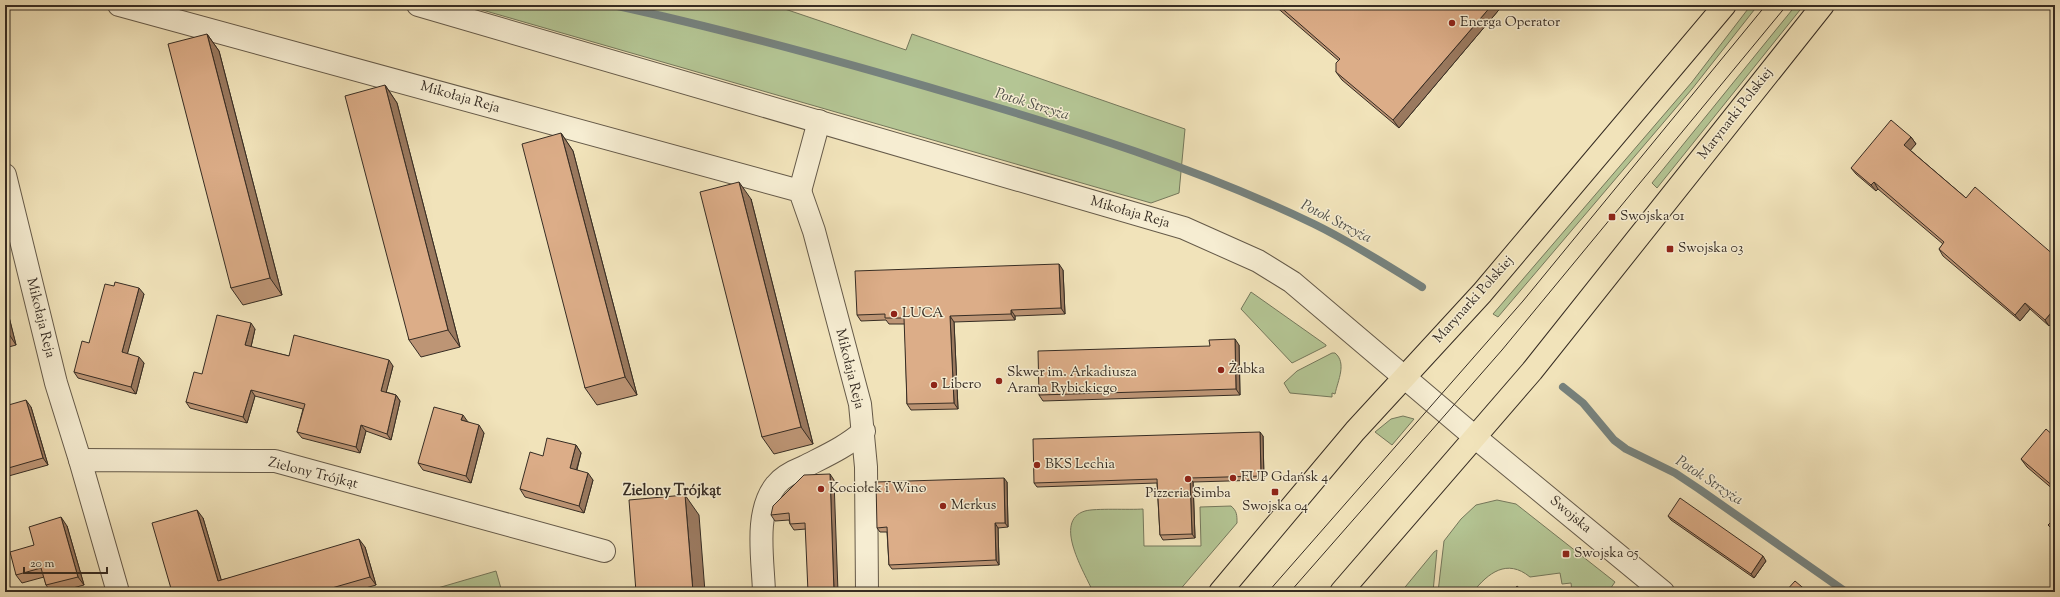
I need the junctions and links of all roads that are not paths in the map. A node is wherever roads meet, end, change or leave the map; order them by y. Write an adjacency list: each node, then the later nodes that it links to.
1 (119, 5): 7 (street, Mikołaja Reja)
2 (418, 5): 5 (street, Mikołaja Reja)
3 (1726, 5): 8 (main road, Marynarki Polskiej)
4 (1823, 5): 10 (main road, Marynarki Polskiej)
5 (819, 121): 7 (street); 8 (street, Mikołaja Reja)
6 (5, 175): 11 (street, Mikołaja Reja)
7 (800, 191): 9 (street, Mikołaja Reja)
8 (1404, 376): 10 (street, Mikołaja Reja); 16 (main road, Marynarki Polskiej)
9 (864, 431): 14 (street); 15 (street, Mikołaja Reja)
10 (1476, 438): 17 (main road, Marynarki Polskiej); 18 (street, Swojska)
11 (80, 460): 12 (street, Zielony Trójkąt); 13 (street)
12 (604, 551)
13 (118, 592)
14 (764, 592)
15 (867, 592)
16 (1220, 592)
17 (1342, 592)
18 (1663, 592)

